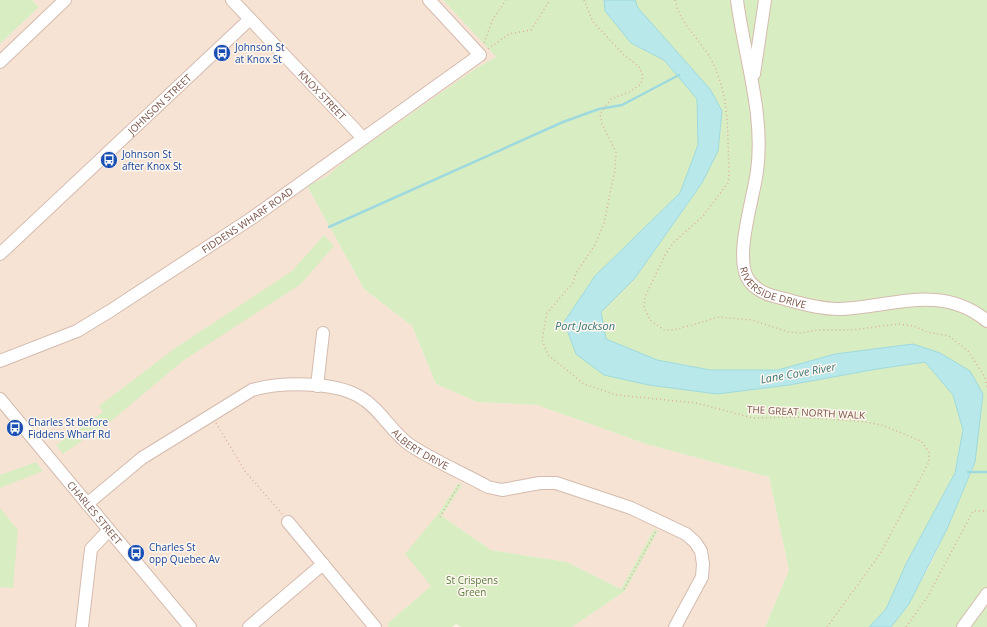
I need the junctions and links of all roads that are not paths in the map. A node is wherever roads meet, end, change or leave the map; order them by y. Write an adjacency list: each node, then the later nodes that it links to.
1 (65, 0): 7 (street)
2 (232, 0): 6 (street, KNOX STREET)
3 (429, 0): 9 (street, FIDDENS WHARF ROAD)
4 (737, 0): 8 (street, RIVERSIDE DRIVE)
5 (765, 0): 8 (street, RIVERSIDE DRIVE)
6 (250, 19): 9 (street, KNOX STREET); 10 (street, JOHNSON STREET)
7 (0, 62)
8 (752, 83): 11 (street, RIVERSIDE DRIVE)
9 (363, 138): 13 (street, FIDDENS WHARF ROAD)
10 (0, 254)
11 (987, 321)
12 (323, 333): 14 (street)
13 (0, 361)
14 (317, 386): 16 (street, ALBERT DRIVE); 25 (street, ALBERT DRIVE)
15 (0, 399): 16 (street, CHARLES STREET)
16 (88, 504): 18 (street, CHARLES STREET)
17 (288, 522): 19 (street)
18 (109, 530): 21 (street); 22 (street, CHARLES STREET)
19 (323, 564): 23 (street); 24 (street)
20 (987, 594): 26 (street)
21 (82, 627)
22 (190, 627)
23 (249, 627)
24 (375, 627)
25 (675, 627)
26 (963, 627)

